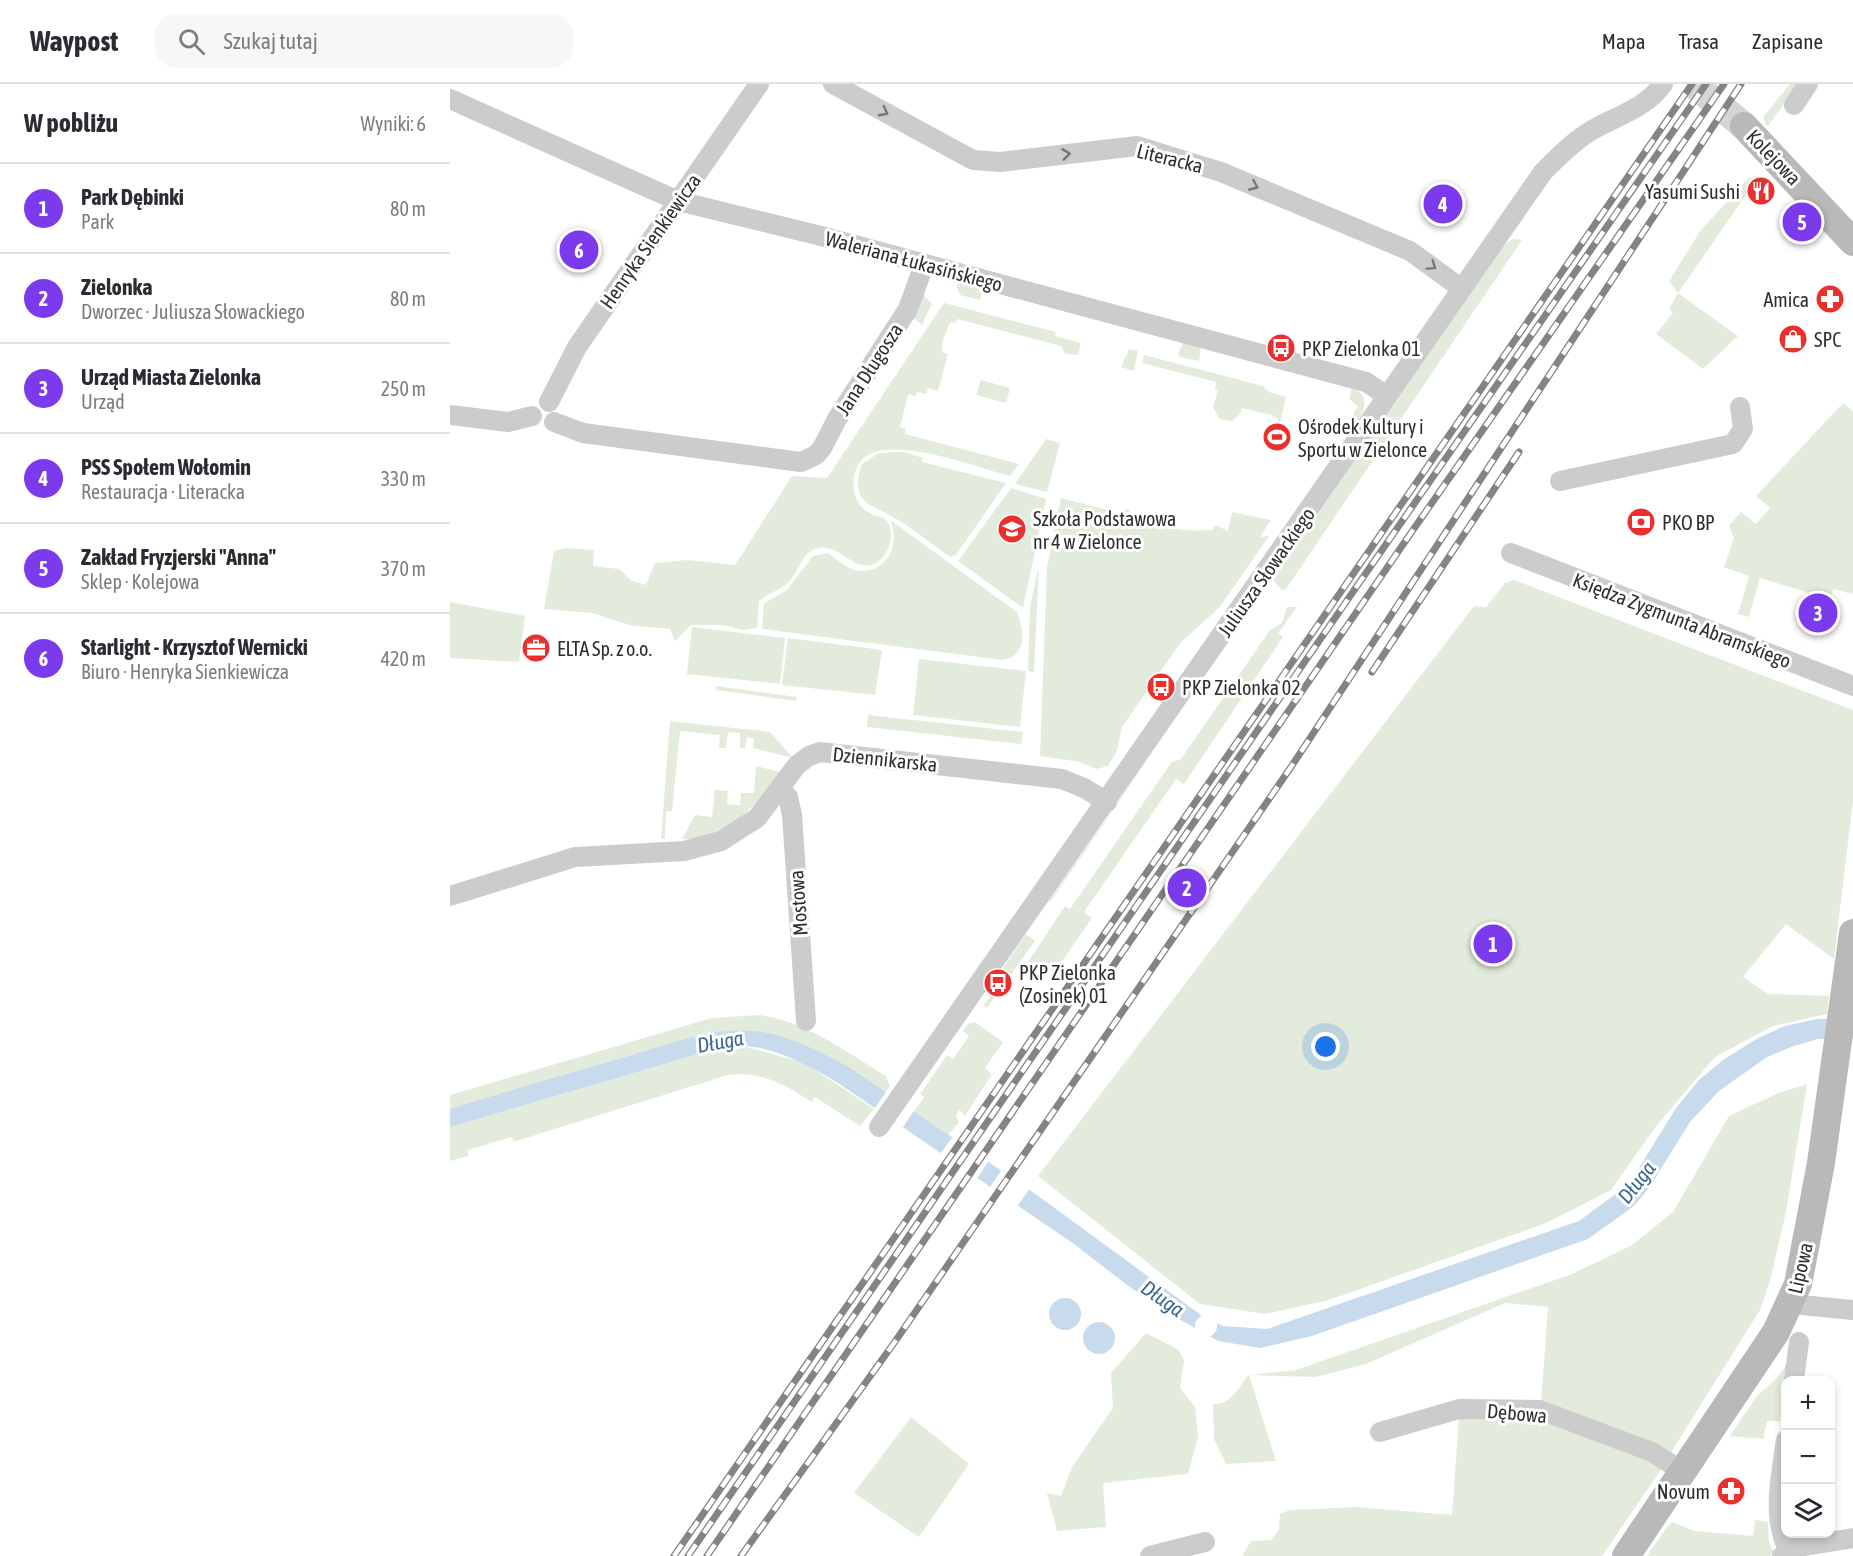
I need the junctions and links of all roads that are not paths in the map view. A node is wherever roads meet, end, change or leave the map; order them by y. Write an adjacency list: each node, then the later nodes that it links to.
1 (759, 84): 8 (street, Henryka Sienkiewicza)
2 (833, 84): 11 (street, Literacka, one-way to 11)
3 (1663, 84): 11 (street, Juliusza Słowackiego)
4 (1808, 84): 5 (street)
5 (1794, 105)
6 (453, 106): 8 (street, Waleriana Łukasińskiego)
7 (1744, 126): 9 (street, Kolejowa)
8 (678, 201): 10 (street, Waleriana Łukasińskiego); 13 (street, Henryka Sienkiewicza)
9 (1853, 242)
10 (924, 265): 12 (street, Waleriana Łukasińskiego); 17 (street, Jana Długosza)
11 (1462, 289): 12 (street, Juliusza Słowackiego)
12 (1387, 396): 22 (street, Juliusza Słowackiego)
13 (549, 402): 16 (street); 17 (street)
14 (1740, 407): 18 (street)
15 (450, 415): 16 (street)
16 (532, 416): 17 (street)
17 (555, 422)
18 (1560, 481)
19 (1511, 553): 20 (street, Księdza Zygmunta Abramskiego)
20 (1853, 686)
21 (780, 789): 22 (street, Dziennikarska); 23 (street, Dziennikarska); 25 (street, Mostowa)
22 (1107, 802): 26 (street, Juliusza Słowackiego)
23 (450, 896)
24 (1853, 933): 27 (street, Lipowa)
25 (806, 1021)
26 (879, 1127)
27 (1791, 1304): 28 (street); 32 (street, Lipowa)
28 (1853, 1310)
29 (1799, 1342): 30 (street)
30 (1795, 1376)
31 (1380, 1432): 32 (street, Dębowa)
32 (1682, 1471): 38 (street, Lipowa)
33 (1782, 1484): 36 (street)
34 (1853, 1538): 36 (street)
35 (1205, 1542): 37 (street)
36 (1786, 1553)
37 (1150, 1556)
38 (1626, 1556)

